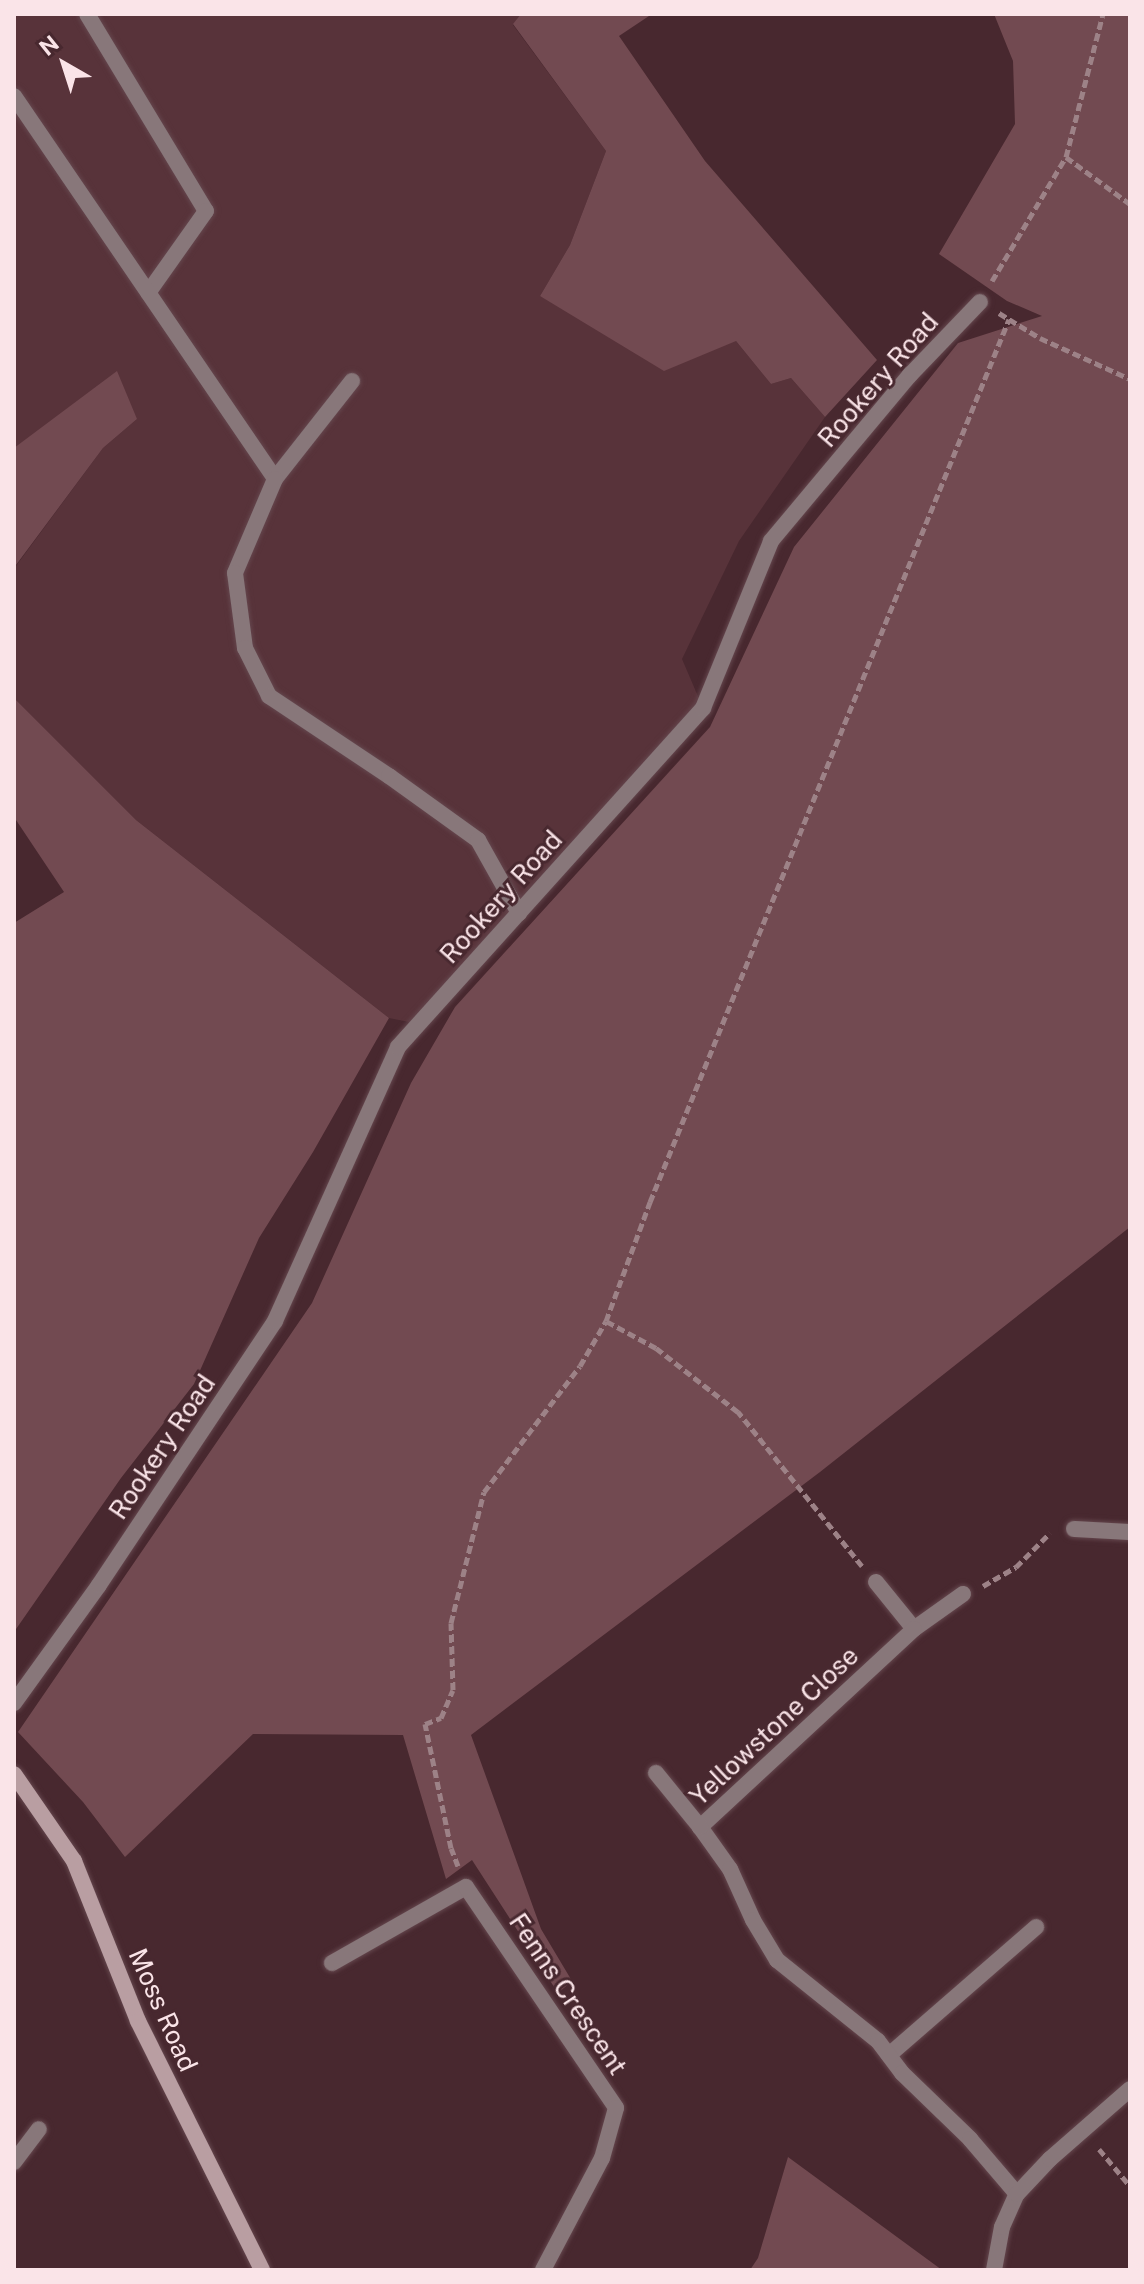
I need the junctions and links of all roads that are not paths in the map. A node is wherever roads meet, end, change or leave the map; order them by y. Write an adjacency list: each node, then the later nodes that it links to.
1 (87, 14): 3 (street)
2 (14, 96): 3 (street)
3 (148, 293): 6 (street)
4 (980, 302): 7 (street, Rookery Road)
5 (352, 381): 6 (street)
6 (275, 479): 7 (street)
7 (519, 913): 13 (street, Rookery Road)
8 (1074, 1529): 9 (street)
9 (1130, 1532)
10 (876, 1582): 12 (street)
11 (963, 1594): 12 (street, Yellowstone Close)
12 (914, 1629): 16 (street, Yellowstone Close)
13 (14, 1703)
14 (656, 1773): 16 (street)
15 (14, 1774): 24 (street, Moss Road)
16 (700, 1827): 19 (street, Yellowstone Close)
17 (1036, 1927): 19 (street)
18 (332, 1963): 25 (street, Fenns Crescent)
19 (889, 2055): 23 (street, Yellowstone Close)
20 (1130, 2089): 23 (street)
21 (39, 2129): 22 (street)
22 (14, 2162)
23 (1017, 2194): 26 (street)
24 (262, 2270)
25 (543, 2270)
26 (994, 2270)

